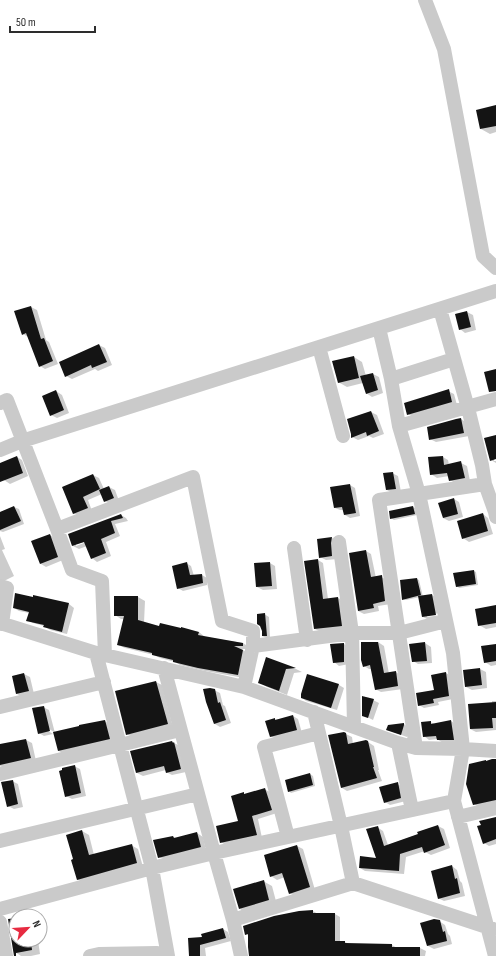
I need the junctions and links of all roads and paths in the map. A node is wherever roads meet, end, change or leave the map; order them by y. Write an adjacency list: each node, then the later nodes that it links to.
1 (425, 0): 2 (street)
2 (496, 268)
3 (496, 292): 4 (street)
4 (440, 309): 5 (street); 7 (street)
5 (379, 328): 6 (street); 8 (street)
6 (319, 347): 13 (street); 14 (street)
7 (454, 359): 8 (street); 11 (street)
8 (391, 379): 12 (street)
9 (496, 399): 11 (street)
10 (0, 403): 14 (street)
11 (468, 408): 12 (street); 16 (street)
12 (399, 426): 18 (street)
13 (342, 436)
14 (22, 441): 15 (street); 20 (street)
15 (0, 450)
16 (489, 464): 17 (street)
17 (486, 484): 18 (street); 19 (street)
18 (419, 494): 24 (street); 27 (street)
19 (496, 517)
20 (57, 529): 29 (street); 30 (street)
21 (339, 542): 26 (street)
22 (294, 548): 28 (street)
23 (0, 586): 25 (street)
24 (446, 621): 27 (street); 42 (street)
25 (1, 624): 30 (street)
26 (352, 633): 27 (street); 28 (street); 36 (street)
27 (399, 633): 41 (street)
28 (307, 640): 29 (street)
29 (253, 646): 33 (street)
30 (101, 654): 31 (street); 32 (street)
31 (164, 668): 33 (street); 37 (street)
32 (104, 682): 34 (street); 40 (street)
33 (244, 686): 35 (street)
34 (0, 707)
35 (314, 712): 36 (street); 38 (street)
36 (354, 726): 39 (street)
37 (180, 730): 40 (street); 45 (street)
38 (319, 733): 51 (street); 52 (street)
39 (398, 743): 41 (street); 49 (street)
40 (120, 745): 44 (street); 47 (street)
41 (416, 748): 42 (street)
42 (463, 749): 43 (street); 46 (street)
43 (496, 751)
44 (0, 774)
45 (198, 794): 47 (street); 54 (street)
46 (454, 801): 49 (street); 50 (street)
47 (136, 808): 53 (street); 55 (street)
48 (496, 808): 50 (street)
49 (412, 810): 51 (street)
50 (458, 817): 60 (street)
51 (341, 826): 52 (street); 56 (street)
52 (288, 837): 54 (street)
53 (0, 841)
54 (214, 853): 55 (street); 58 (street)
55 (152, 868): 57 (street); 64 (street)
56 (353, 884): 58 (street); 60 (street)
57 (0, 910)
58 (233, 920): 65 (street)
59 (0, 922): 61 (street)
60 (492, 928): 66 (street)
61 (6, 956)
62 (90, 956): 63 (street)
63 (159, 956)
64 (168, 956)
65 (241, 956)
66 (495, 956)

